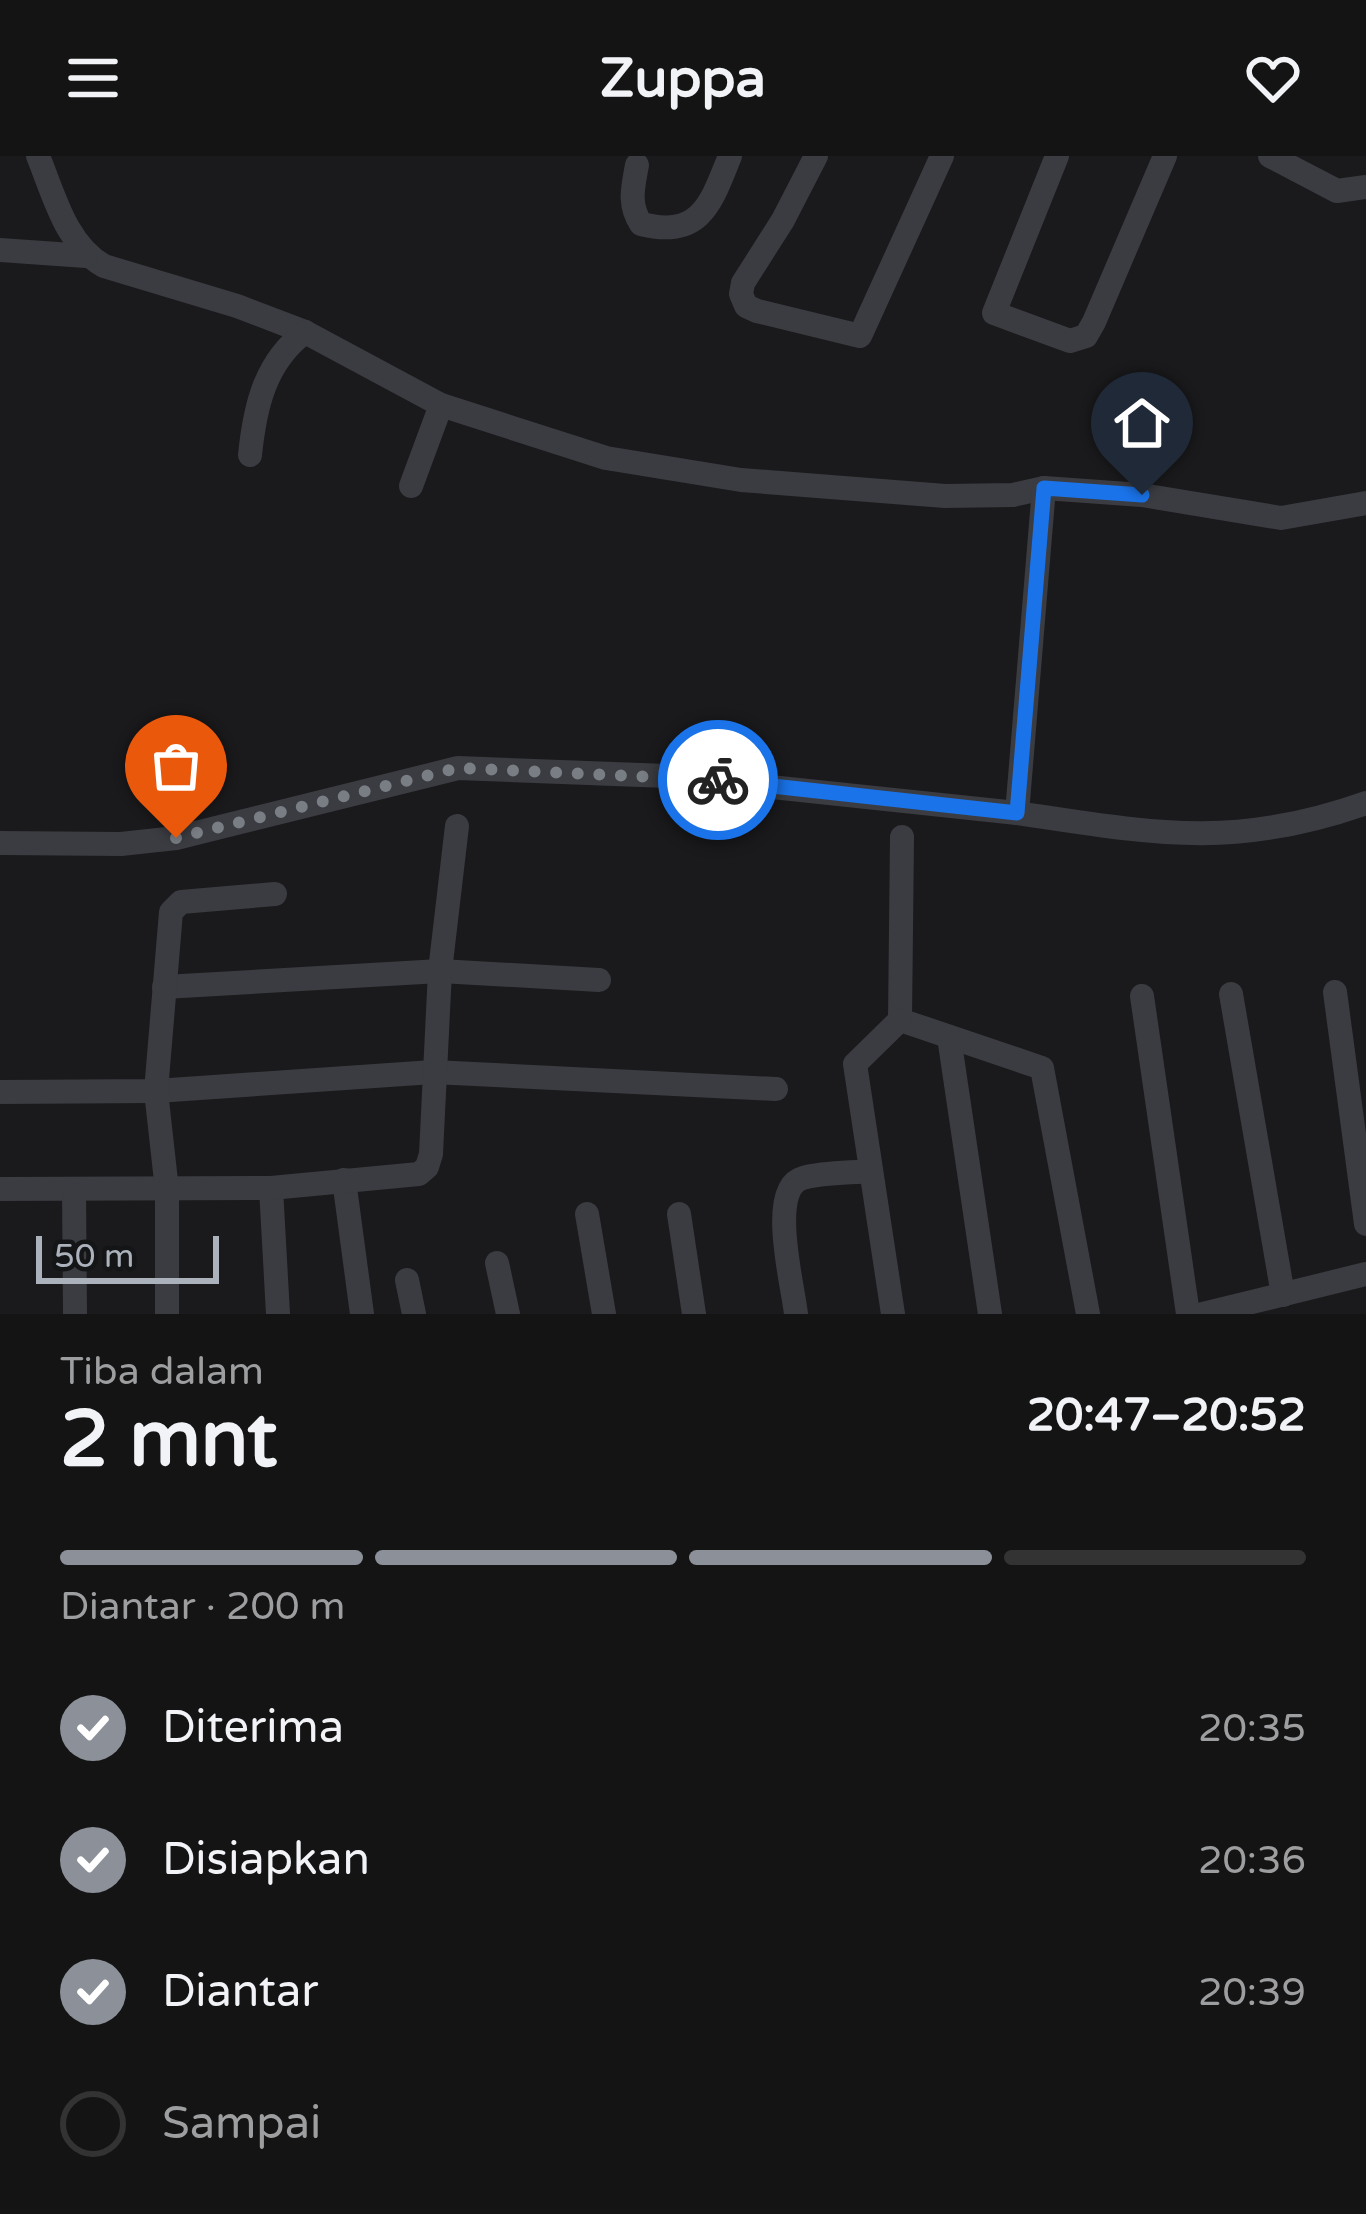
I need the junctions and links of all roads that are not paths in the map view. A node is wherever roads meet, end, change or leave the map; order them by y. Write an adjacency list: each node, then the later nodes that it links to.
1 (38, 156): 11 (street)
2 (730, 156): 8 (street)
3 (816, 156): 4 (street)
4 (942, 156)
5 (1057, 156): 6 (street)
6 (1166, 156)
7 (1270, 156): 9 (street)
8 (637, 165)
9 (1366, 187)
10 (0, 250): 11 (street)
11 (86, 256): 12 (street)
12 (305, 332): 13 (street); 14 (street)
13 (441, 405): 15 (street); 16 (street)
14 (250, 455)
15 (411, 486)
16 (1044, 488): 17 (street); 19 (street)
17 (1366, 502)
18 (1366, 803): 19 (street)
19 (1017, 813): 22 (street)
20 (457, 826): 24 (street)
21 (902, 837): 30 (street)
22 (0, 843)
23 (275, 894): 26 (street)
24 (440, 970): 25 (street); 26 (street); 32 (street)
25 (599, 980)
26 (164, 986): 34 (street)
27 (1335, 992): 44 (street)
28 (1232, 994): 48 (street)
29 (1142, 996): 61 (street)
30 (900, 1020): 31 (street); 36 (street)
31 (949, 1036): 59 (street); 60 (street)
32 (433, 1072): 33 (street); 34 (street); 37 (street)
33 (776, 1089)
34 (156, 1091): 35 (street); 41 (street)
35 (0, 1092)
36 (872, 1172): 57 (street); 58 (street)
37 (344, 1180): 38 (street); 52 (street)
38 (271, 1188): 41 (street); 51 (street)
39 (0, 1189): 40 (street)
40 (74, 1190): 41 (street); 49 (street)
41 (167, 1190): 50 (street)
42 (587, 1214): 55 (street)
43 (679, 1214): 56 (street)
44 (1366, 1224)
45 (497, 1263): 54 (street)
46 (1366, 1274): 48 (street)
47 (407, 1280): 53 (street)
48 (1283, 1294): 62 (street)
49 (75, 1314)
50 (167, 1314)
51 (278, 1314)
52 (362, 1314)
53 (414, 1314)
54 (508, 1314)
55 (604, 1314)
56 (694, 1314)
57 (796, 1314)
58 (893, 1314)
59 (989, 1314)
60 (1088, 1314)
61 (1188, 1314)
62 (1203, 1314)

